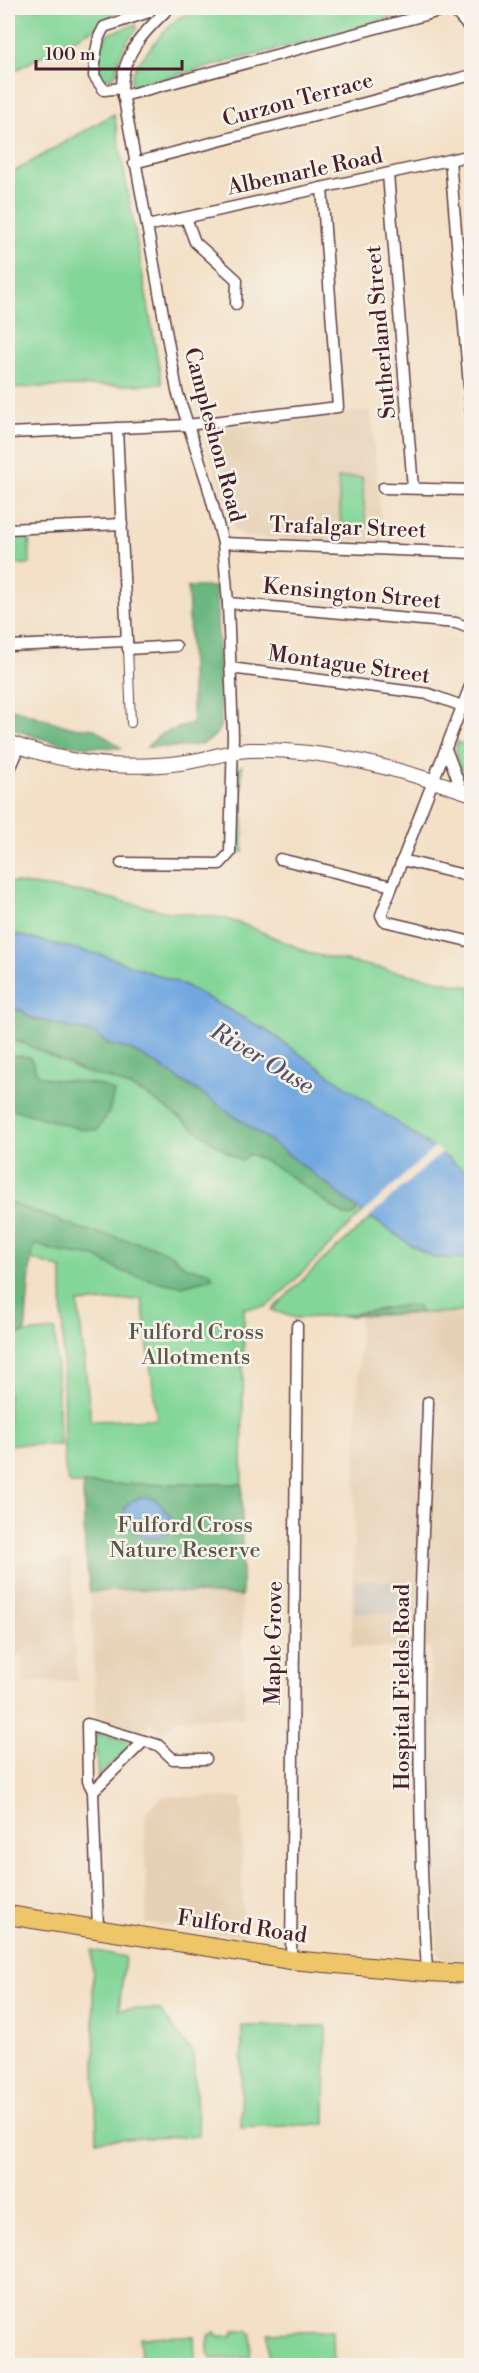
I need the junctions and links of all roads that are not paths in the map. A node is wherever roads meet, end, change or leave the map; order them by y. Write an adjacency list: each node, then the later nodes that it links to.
1 (169, 8): 6 (street, Campleshon Road)
2 (452, 8): 4 (street); 6 (street)
3 (149, 12): 6 (street)
4 (471, 31)
5 (471, 75): 9 (street, Curzon Terrace)
6 (122, 92): 9 (street, Campleshon Road)
7 (471, 155): 8 (street, Albemarle Road)
8 (450, 160): 10 (street, Albemarle Road); 15 (street)
9 (134, 163): 13 (street, Campleshon Road)
10 (388, 174): 11 (street, Albemarle Road); 20 (street, Sutherland Street)
11 (322, 188): 12 (street, Albemarle Road); 16 (street)
12 (186, 218): 13 (street, Albemarle Road); 14 (street)
13 (147, 226): 16 (street, Campleshon Road)
14 (236, 304)
15 (471, 421)
16 (187, 425): 17 (street); 24 (street, Campleshon Road)
17 (117, 428): 18 (street); 22 (street)
18 (8, 433)
19 (383, 488): 20 (street)
20 (413, 488): 21 (street)
21 (471, 490)
22 (122, 524): 23 (street); 28 (street)
23 (8, 529)
24 (223, 543): 25 (street, Trafalgar Street); 26 (street, Campleshon Road)
25 (471, 553)
26 (228, 603): 27 (street, Kensington Street); 31 (street, Campleshon Road)
27 (471, 629)
28 (127, 645): 29 (street); 30 (street); 34 (street)
29 (8, 646)
30 (176, 646)
31 (230, 668): 33 (street, Montague Street); 37 (street, Campleshon Road)
32 (471, 681): 33 (street)
33 (462, 706): 36 (street)
34 (131, 723)
35 (14, 744): 37 (street); 38 (street)
36 (446, 749): 39 (street); 40 (street)
37 (234, 752): 39 (street); 43 (street, Campleshon Road)
38 (8, 774)
39 (433, 782): 40 (street); 42 (street)
40 (467, 793)
41 (280, 859): 45 (street)
42 (402, 860): 44 (street); 45 (street)
43 (121, 863)
44 (471, 878)
45 (392, 886): 46 (street)
46 (471, 942)
47 (297, 1326): 54 (street, Maple Grove)
48 (428, 1402): 55 (street, Hospital Fields Road)
49 (144, 1741): 50 (street); 51 (street); 51 (street)
50 (206, 1759)
51 (93, 1791): 53 (street)
52 (8, 1915): 53 (main road, Fulford Road)
53 (98, 1929): 54 (main road, Fulford Road)
54 (291, 1960): 55 (main road, Fulford Road)
55 (427, 1972): 56 (main road, Fulford Road)
56 (471, 1974)

